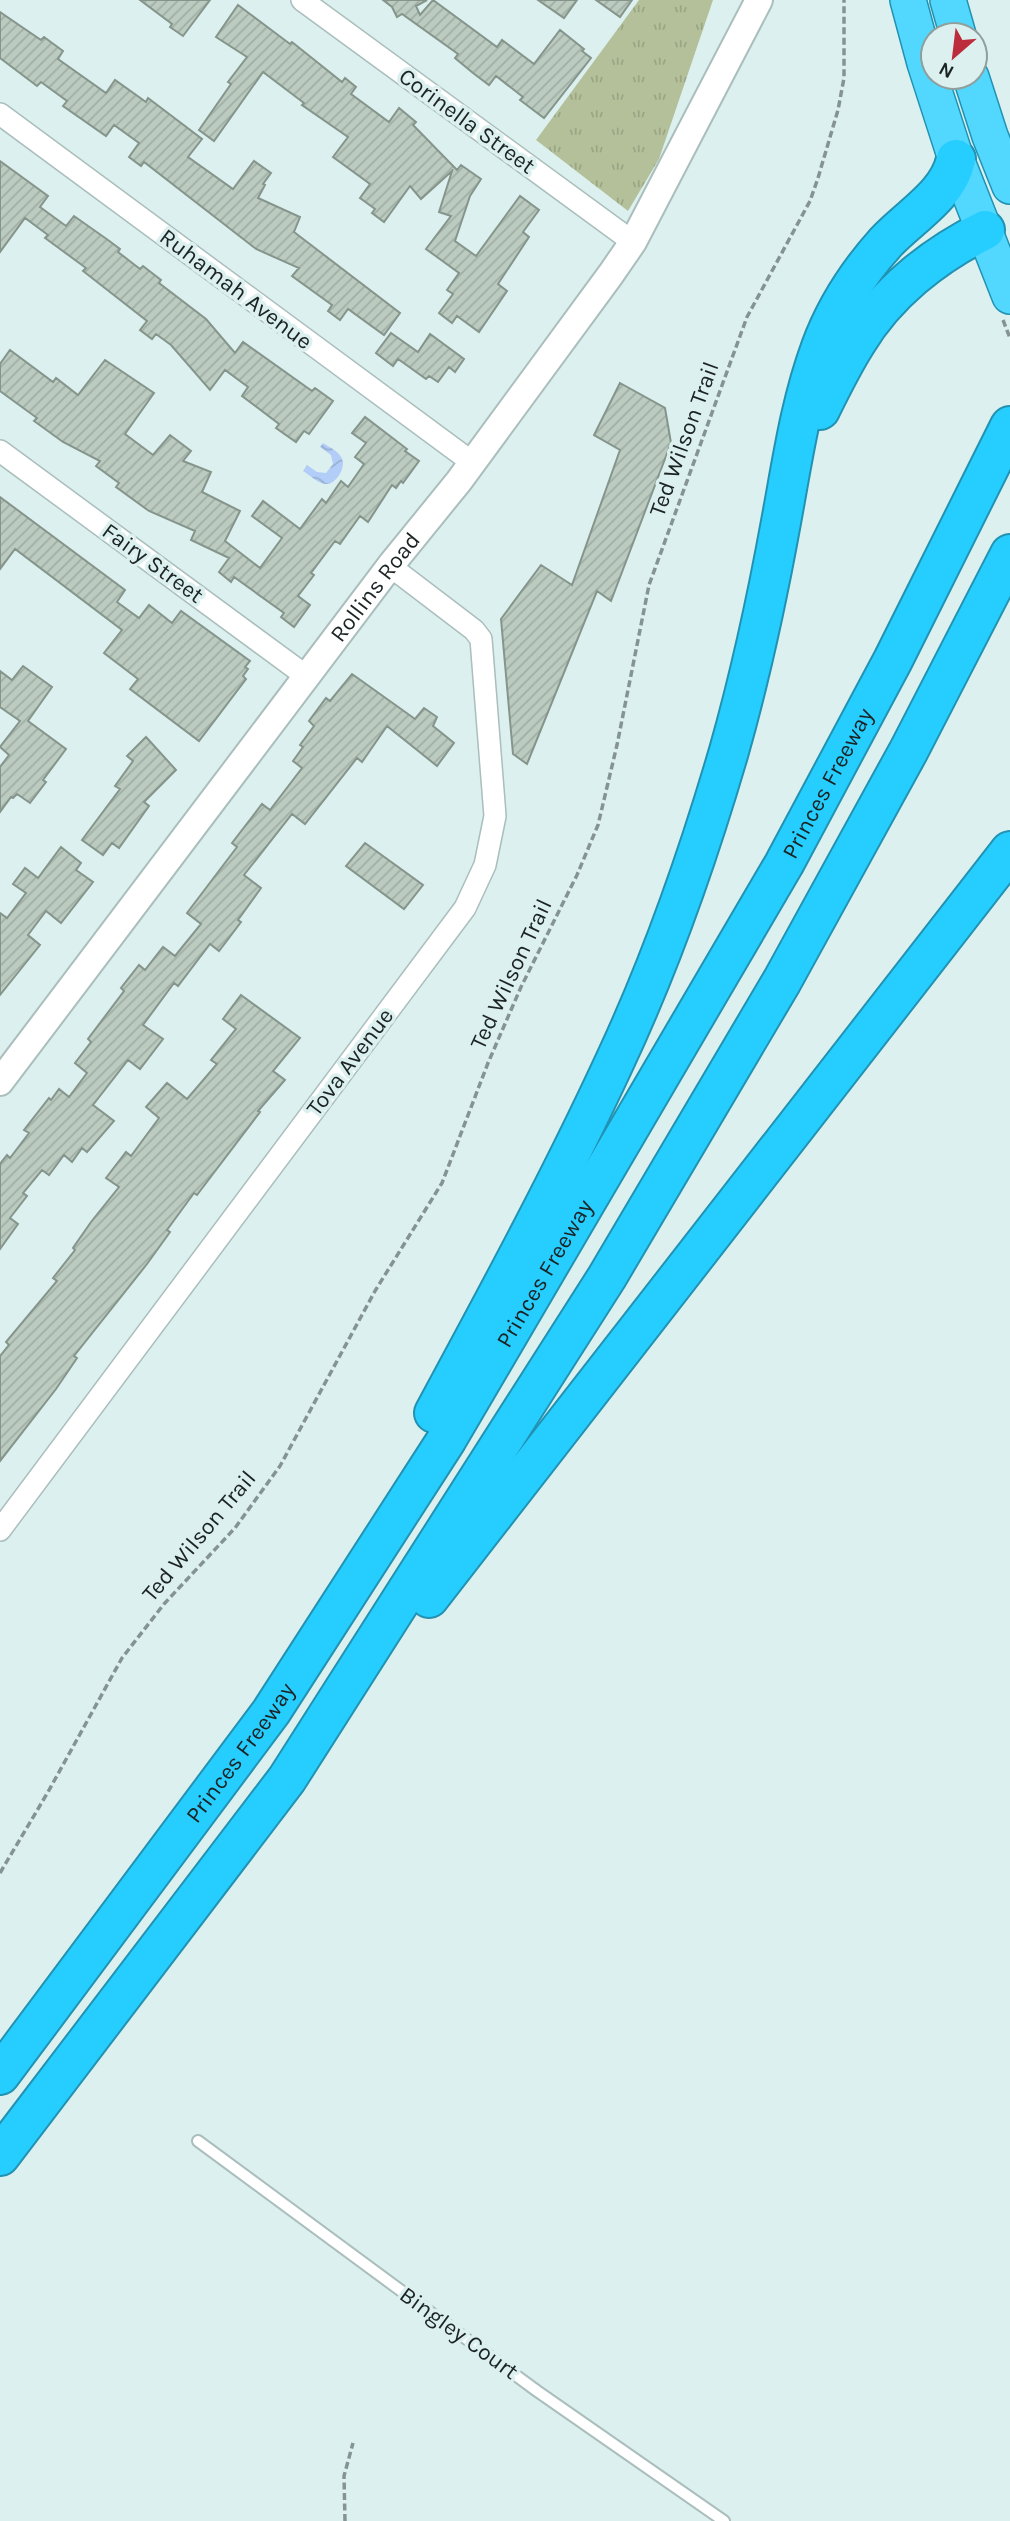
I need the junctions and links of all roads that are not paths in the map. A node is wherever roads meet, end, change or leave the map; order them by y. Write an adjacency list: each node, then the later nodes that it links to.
1 (302, 0): 13 (street, Corinella Street)
2 (743, 0): 7 (street, Rollins Road)
3 (759, 0): 7 (street, Rollins Road)
4 (948, 0): 6 (highway)
5 (908, 7): 10 (highway)
6 (954, 21)
7 (720, 72): 13 (street, Rollins Road)
8 (976, 91): 11 (highway)
9 (0, 114): 17 (street, Ruhamah Avenue)
10 (956, 159): 12 (highway); 18 (highway)
11 (1010, 187)
12 (998, 230): 14 (highway); 18 (highway)
13 (633, 242): 17 (street, Rollins Road)
14 (1010, 296)
15 (1010, 426): 25 (highway, Princes Freeway)
16 (0, 451): 21 (street, Fairy Street)
17 (473, 463): 20 (street, Rollins Road)
18 (780, 525): 25 (highway)
19 (1010, 554): 26 (highway)
20 (390, 566): 21 (street, Rollins Road); 24 (street, Tova Avenue)
21 (306, 676): 23 (street, Rollins Road)
22 (1010, 851): 26 (highway)
23 (0, 1082)
24 (0, 1530)
25 (335, 1613): 27 (highway, Princes Freeway)
26 (287, 1779): 29 (highway)
27 (0, 2074)
28 (198, 2141): 30 (lane, Bingley Court)
29 (0, 2156)
30 (723, 2521)

